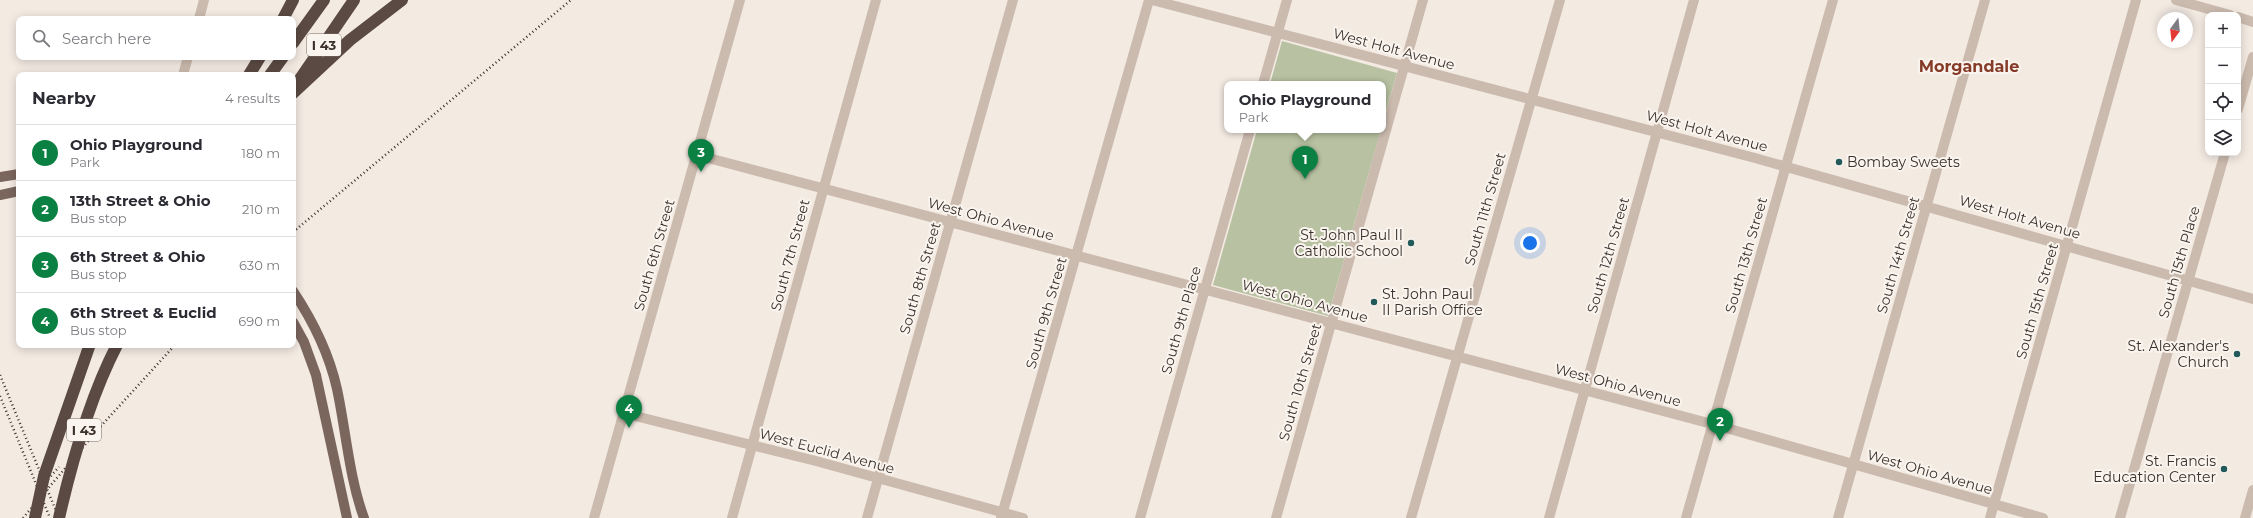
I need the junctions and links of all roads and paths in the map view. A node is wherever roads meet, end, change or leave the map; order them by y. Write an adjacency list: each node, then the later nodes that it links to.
1 (204, 0): 21 (street)
2 (288, 0): 22 (highway)
3 (293, 0): 23 (highway)
4 (324, 0): 27 (highway, I 43)
5 (354, 0): 37 (highway, I 43)
6 (402, 0): 38 (highway)
7 (740, 0): 45 (street, South 6th Street)
8 (876, 0): 50 (street, South 7th Street)
9 (1013, 0): 54 (street, South 8th Street)
10 (1149, 0): 56 (street, South 9th Street)
11 (1152, 0): 26 (street, West Holt Avenue)
12 (1287, 0): 26 (street)
13 (1423, 0): 32 (street, South 10th Street)
14 (1560, 0): 39 (street, South 11th Street)
15 (1694, 0): 42 (street, South 12th Street)
16 (1833, 0): 47 (street, South 13th Street)
17 (1985, 0): 53 (street, South 14th Street)
18 (2136, 0): 55 (street, South 15th Street)
19 (2176, 0): 20 (street)
20 (2219, 12)
21 (200, 16)
22 (283, 16)
23 (284, 16)
24 (2241, 18): 25 (street)
25 (2253, 22)
26 (1277, 33): 32 (street, West Holt Avenue); 36 (street)
27 (296, 39)
28 (2253, 57): 40 (street)
29 (187, 60): 33 (street)
30 (258, 60): 34 (highway)
31 (281, 60): 35 (highway)
32 (1404, 67): 39 (street, West Holt Avenue); 41 (street, South 10th Street)
33 (184, 72)
34 (251, 72)
35 (272, 72)
36 (1264, 81)
37 (296, 85)
38 (296, 90)
39 (1532, 99): 42 (street, West Holt Avenue); 65 (street, South 11th Street)
40 (2241, 99)
41 (1386, 130)
42 (1656, 132): 47 (street, West Holt Avenue); 66 (street, South 12th Street)
43 (1249, 133): 58 (street, South 9th Place)
44 (1385, 133): 61 (street, South 10th Street)
45 (697, 155): 50 (street, West Ohio Avenue); 67 (street, South 6th Street)
46 (2224, 156): 57 (street, South 15th Place)
47 (1786, 166): 53 (street, West Holt Avenue); 68 (street, South 13th Street)
48 (16, 175): 49 (main road)
49 (0, 178)
50 (823, 189): 54 (street, West Ohio Avenue); 69 (street, South 7th Street)
51 (16, 192): 52 (main road)
52 (0, 195)
53 (1927, 206): 55 (street, West Holt Avenue); 70 (street, South 14th Street)
54 (950, 222): 56 (street, West Ohio Avenue); 71 (street, South 8th Street)
55 (2067, 245): 57 (street, West Holt Avenue); 73 (street, South 15th Street)
56 (1077, 256): 58 (street, West Ohio Avenue); 74 (street, South 9th Street)
57 (2188, 280): 60 (street, West Holt Avenue); 91 (street, South 15th Place)
58 (1204, 289): 61 (street, West Ohio Avenue); 83 (street, South 9th Place)
59 (296, 296): 78 (main road)
60 (2253, 298)
61 (1331, 322): 65 (street, West Ohio Avenue); 84 (street, South 10th Street)
62 (296, 327): 77 (main road)
63 (89, 348): 75 (highway, I 43, bridge)
64 (116, 348): 76 (highway, I 43, bridge)
65 (1457, 355): 66 (street, West Ohio Avenue); 85 (street, South 11th Street)
66 (1585, 391): 68 (street, West Ohio Avenue); 86 (street, South 12th Street)
67 (623, 413): 69 (street, West Euclid Avenue); 79 (street, South 6th Street)
68 (1712, 424): 70 (street, West Ohio Avenue); 87 (street, South 13th Street)
69 (753, 445): 71 (street, West Euclid Avenue); 80 (street, South 7th Street)
70 (1853, 464): 73 (street, West Ohio Avenue); 88 (street, South 14th Street)
71 (878, 479): 74 (street, West Euclid Avenue); 81 (street, South 8th Street)
72 (2253, 490): 92 (street)
73 (1994, 504): 89 (street, South 15th Street); 90 (street, West Ohio Avenue)
74 (1002, 515): 82 (street, West Euclid Avenue)
75 (35, 518)
76 (59, 518)
77 (347, 518)
78 (364, 518)
79 (594, 518)
80 (732, 518)
81 (867, 518)
82 (1023, 518)
83 (1140, 518)
84 (1276, 518)
85 (1411, 518)
86 (1548, 518)
87 (1686, 518)
88 (1838, 518)
89 (1990, 518)
90 (2043, 518)
91 (2120, 518)
92 (2245, 518)

